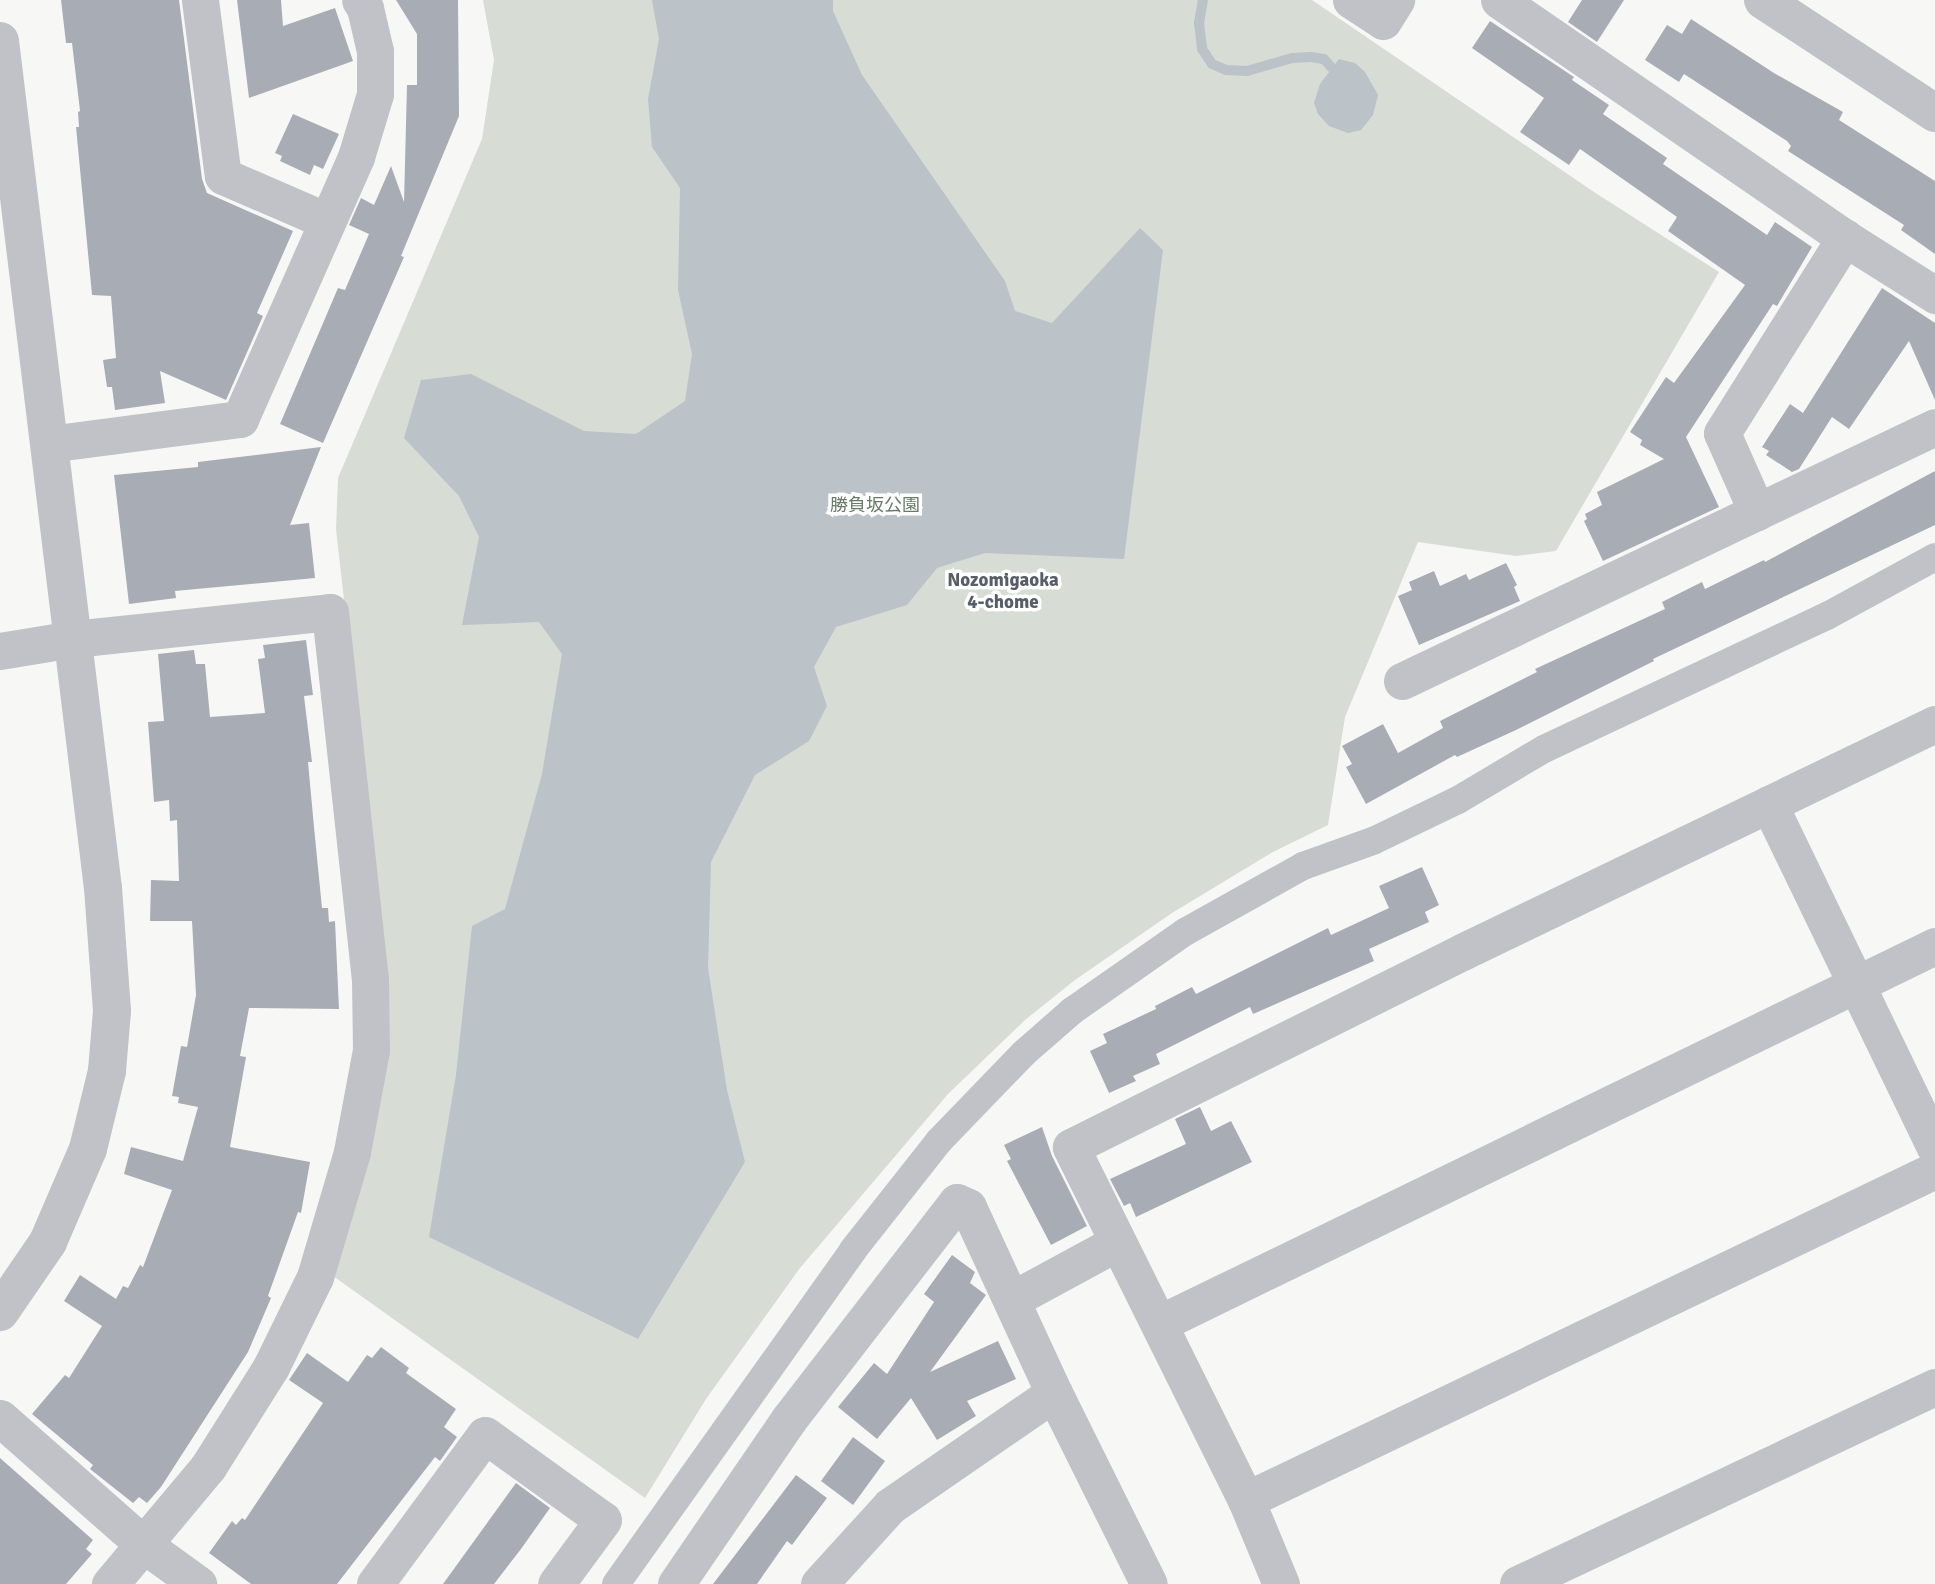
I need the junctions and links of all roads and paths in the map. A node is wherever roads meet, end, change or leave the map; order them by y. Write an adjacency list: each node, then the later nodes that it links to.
1 (200, 0): 9 (street)
2 (360, 0): 9 (street)
3 (1351, 0): 4 (street)
4 (1396, 0)
5 (1499, 0): 10 (street)
6 (1763, 0): 8 (street)
7 (0, 41): 13 (street)
8 (1935, 113)
9 (327, 221): 13 (street)
10 (1846, 238): 11 (street); 14 (street)
11 (1935, 295)
12 (1935, 427): 14 (street)
13 (49, 444): 16 (street)
14 (1757, 512): 18 (street)
15 (1935, 557): 39 (street)
16 (73, 639): 17 (street); 27 (street); 33 (street)
17 (0, 651)
18 (1402, 681)
19 (1935, 724): 20 (street)
20 (1769, 804): 22 (street); 25 (street)
21 (1935, 946): 22 (street)
22 (1858, 984): 23 (street); 28 (street)
23 (1935, 1147)
24 (1935, 1170): 32 (street)
25 (1118, 1242): 26 (street); 28 (street)
26 (1013, 1299): 30 (street); 40 (street)
27 (0, 1312)
28 (1160, 1323): 32 (street)
29 (1935, 1387): 43 (street)
30 (1054, 1393): 34 (street); 41 (street)
31 (0, 1418): 33 (street)
32 (1246, 1500): 42 (street)
33 (144, 1545): 35 (street); 36 (street)
34 (1140, 1580)
35 (110, 1584)
36 (198, 1584)
37 (375, 1584): 38 (street)
38 (556, 1584)
39 (616, 1584)
40 (676, 1584)
41 (819, 1584)
42 (1281, 1584)
43 (1518, 1584)

